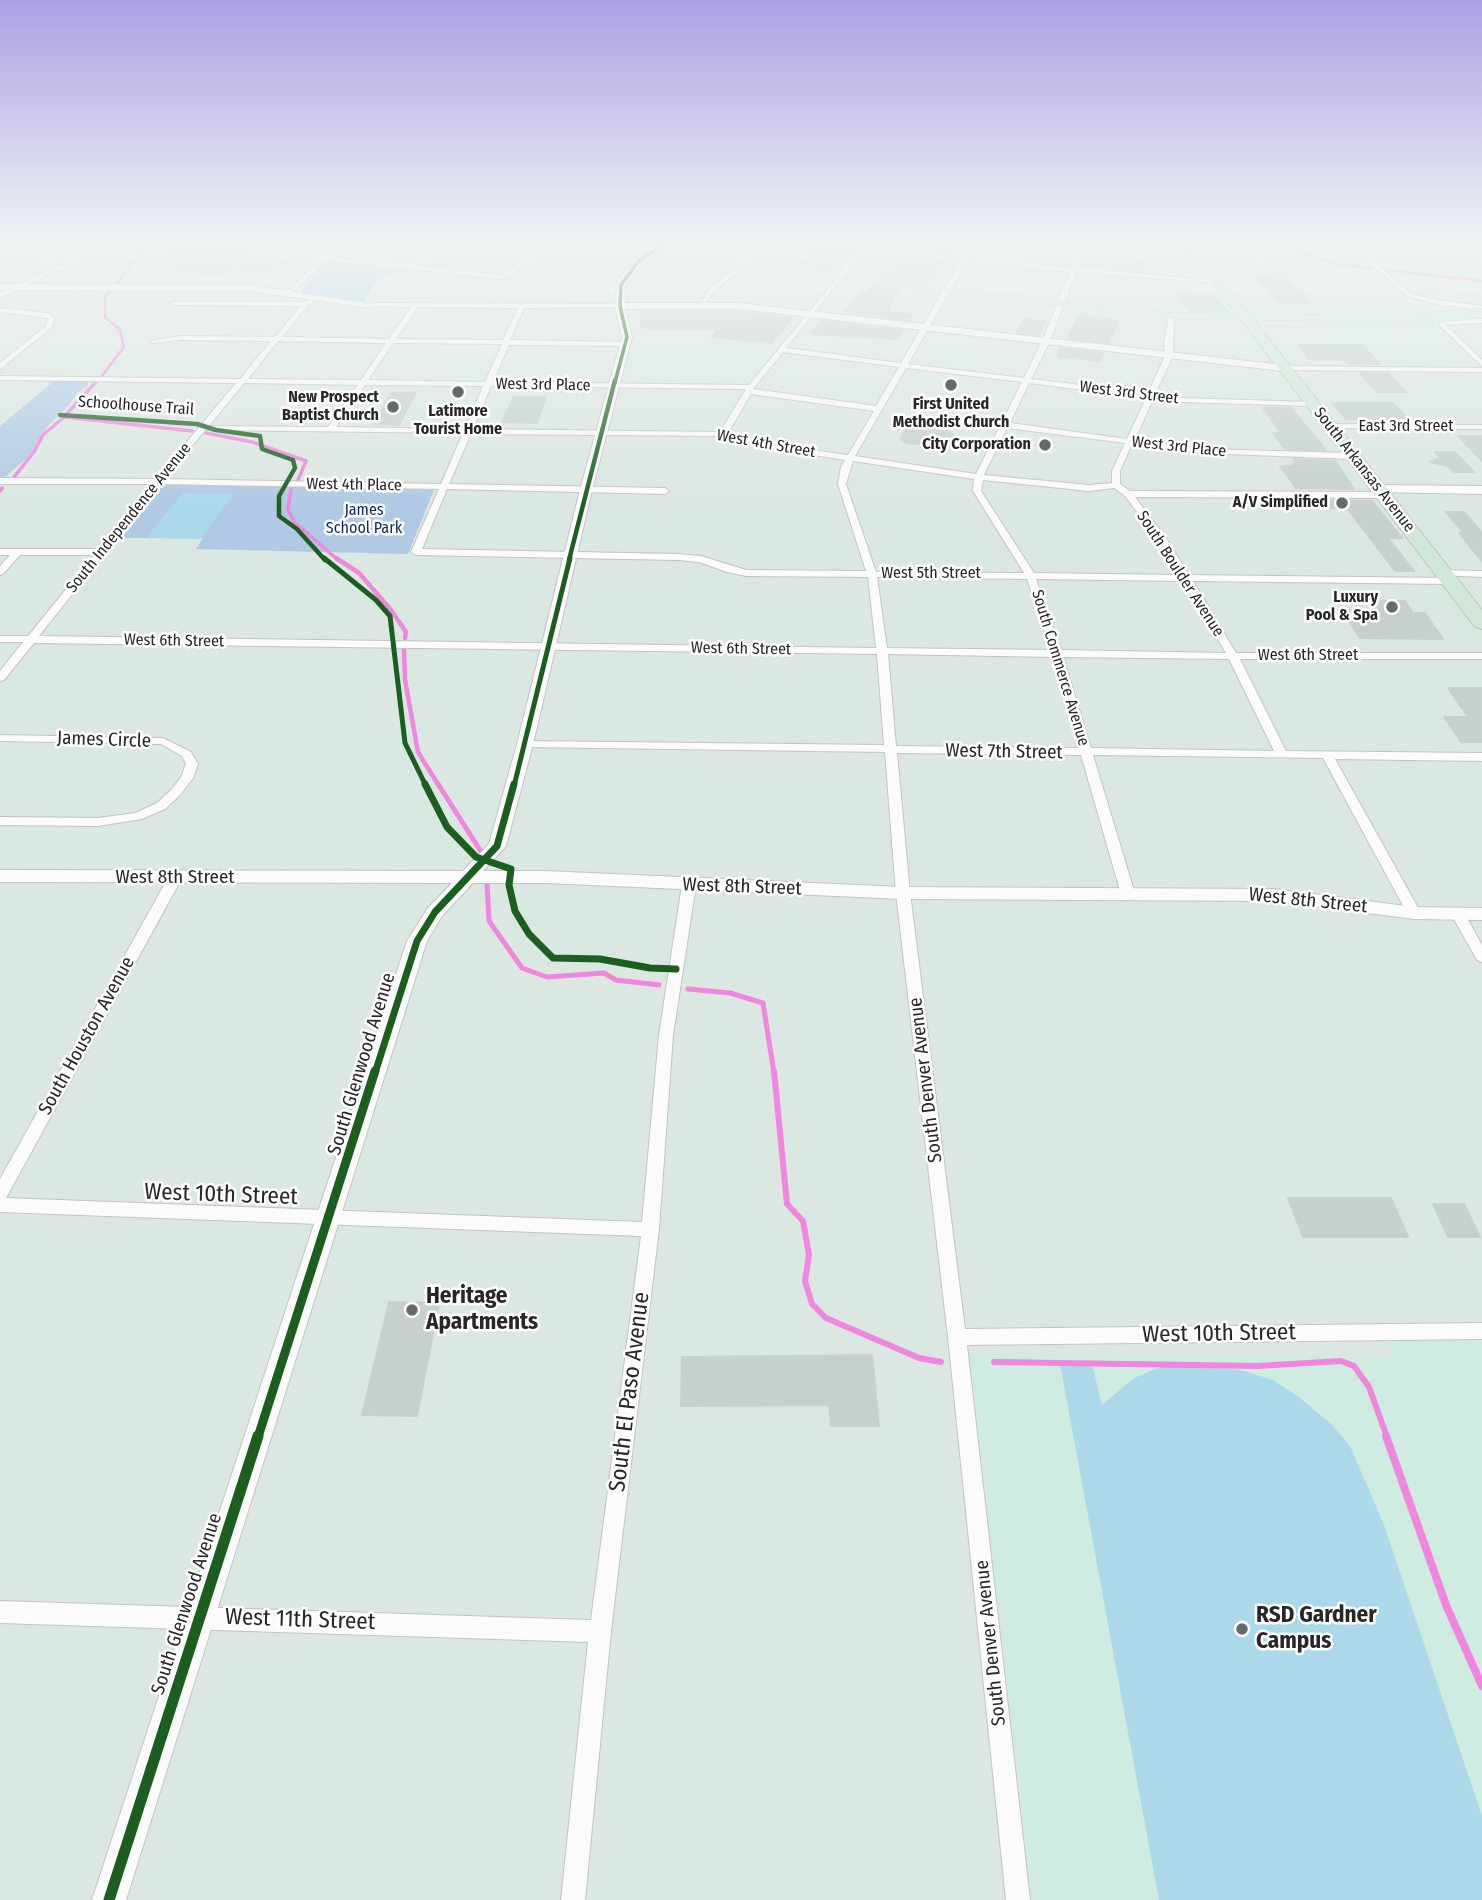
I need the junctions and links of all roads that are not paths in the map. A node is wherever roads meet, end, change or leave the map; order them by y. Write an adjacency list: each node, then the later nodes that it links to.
1 (46, 330): 23 (street)
2 (285, 330): 13 (street, South Independence Avenue)
3 (399, 330): 15 (street)
4 (512, 330): 17 (street)
5 (625, 330): 18 (street, South Glenwood Avenue)
6 (798, 330): 19 (street)
7 (924, 330): 22 (street, South Denver Avenue)
8 (948, 330): 16 (street)
9 (1050, 330): 16 (street)
10 (1170, 330): 20 (street)
11 (1254, 330): 24 (highway, South Arkansas Avenue)
12 (1448, 330): 21 (street)
13 (277, 339): 14 (street); 15 (street); 28 (street, South Independence Avenue)
14 (153, 341)
15 (391, 341): 17 (street); 29 (street)
16 (1046, 341): 20 (street); 27 (street)
17 (507, 342): 18 (street); 30 (street)
18 (625, 344): 31 (street, South Glenwood Avenue)
19 (782, 350): 22 (street, West 3rd Street); 32 (street)
20 (1169, 356): 24 (street); 33 (street)
21 (1482, 364)
22 (904, 365): 27 (street, West 3rd Street); 35 (street, South Denver Avenue)
23 (0, 367)
24 (1283, 368): 25 (street); 34 (highway, South Arkansas Avenue)
25 (1482, 370)
26 (0, 378): 28 (street, West 3rd Place)
27 (1026, 380): 33 (street, West 3rd Street); 36 (street)
28 (242, 381): 29 (street, West 3rd Place); 38 (street, South Independence Avenue)
29 (364, 383): 30 (street, West 3rd Place); 40 (street)
30 (489, 384): 31 (street, West 3rd Place); 41 (street)
31 (615, 386): 32 (street, West 3rd Place); 42 (street, South Glenwood Avenue)
32 (750, 389): 35 (street, West 3rd Place); 43 (street)
33 (1151, 396): 34 (street, West 3rd Street); 44 (street)
34 (1311, 404): 37 (highway, South Arkansas Avenue)
35 (879, 409): 46 (street, South Denver Avenue)
36 (1006, 425): 44 (street, West 3rd Place); 47 (street)
37 (1329, 426): 39 (street, East 3rd Street); 45 (highway, South Arkansas Avenue)
38 (203, 428): 40 (street, West 4th Street); 49 (street, South Independence Avenue)
39 (1482, 428)
40 (331, 429): 41 (street, West 4th Street)
41 (469, 431): 42 (street, West 4th Street); 51 (street)
42 (603, 433): 43 (street, West 4th Street); 52 (street, South Glenwood Avenue)
43 (723, 435): 46 (street, West 4th Street)
44 (1130, 442): 45 (street, West 3rd Place); 50 (street)
45 (1352, 456): 55 (highway, South Arkansas Avenue)
46 (850, 458): 47 (street, West 4th Street); 63 (street, South Denver Avenue)
47 (979, 477): 50 (street, West 4th Street); 64 (street, South Commerce Avenue)
48 (0, 481): 49 (street, West 4th Place)
49 (158, 481): 51 (street, West 4th Place); 59 (street, South Independence Avenue)
50 (1116, 485): 56 (street, South Boulder Avenue)
51 (445, 486): 52 (street, West 4th Place); 60 (street, West 5th Street)
52 (586, 490): 54 (street, West 4th Place); 60 (street, South Glenwood Avenue)
53 (1482, 490): 55 (street)
54 (666, 491)
55 (1380, 492): 56 (street); 66 (highway, South Arkansas Avenue)
56 (1128, 494): 65 (street, South Boulder Avenue)
57 (0, 552): 58 (street)
58 (18, 552): 59 (street); 61 (street)
59 (100, 552): 69 (street, South Independence Avenue)
60 (572, 555): 63 (street, West 5th Street); 70 (street, South Glenwood Avenue)
61 (0, 572)
62 (1482, 573): 66 (street, West 5th Street)
63 (872, 574): 64 (street, West 5th Street); 71 (street, South Denver Avenue)
64 (1030, 575): 65 (street, West 5th Street); 72 (street, South Commerce Avenue)
65 (1184, 576): 66 (street, West 5th Street); 73 (street, South Boulder Avenue)
66 (1446, 577): 67 (highway, South Arkansas Avenue)
67 (1482, 623)
68 (0, 639): 69 (street, West 6th Street)
69 (31, 639): 70 (street, West 6th Street); 75 (street, South Independence Avenue)
70 (550, 645): 71 (street, West 6th Street); 77 (street, South Glenwood Avenue)
71 (882, 652): 72 (street, West 6th Street); 78 (street, South Denver Avenue)
72 (1057, 653): 73 (street, West 6th Street); 79 (street, South Commerce Avenue)
73 (1233, 656): 74 (street, West 6th Street); 80 (street, South Boulder Avenue)
74 (1482, 656)
75 (0, 678)
76 (0, 738): 83 (street, James Circle)
77 (525, 744): 78 (street, West 7th Street); 86 (street, South Glenwood Avenue)
78 (889, 750): 79 (street, West 7th Street); 88 (street, South Denver Avenue)
79 (1086, 753): 80 (street, West 7th Street); 89 (street, South Commerce Avenue)
80 (1282, 755): 81 (street, West 7th Street)
81 (1327, 755): 82 (street, West 7th Street); 90 (street)
82 (1482, 757)
83 (0, 821)
84 (0, 876): 85 (street, West 8th Street)
85 (174, 878): 86 (street, West 8th Street); 94 (street, South Houston Avenue)
86 (469, 879): 87 (street, West 8th Street); 96 (street, South Glenwood Avenue)
87 (688, 885): 88 (street, West 8th Street); 97 (street, South El Paso Avenue)
88 (903, 894): 89 (street, West 8th Street); 99 (street, South Denver Avenue)
89 (1128, 894): 90 (street, West 8th Street)
90 (1414, 913): 91 (street, West 8th Street)
91 (1458, 914): 92 (street, West 8th Street); 93 (street)
92 (1482, 914)
93 (1482, 957)
94 (0, 1194)
95 (0, 1205): 96 (street, West 10th Street)
96 (330, 1219): 97 (street, West 10th Street); 101 (street, South Glenwood Avenue)
97 (650, 1229): 102 (street, South El Paso Avenue)
98 (1482, 1331): 99 (street, West 10th Street)
99 (957, 1338): 105 (street, South Denver Avenue)
100 (0, 1612): 101 (street, West 11th Street)
101 (199, 1617): 102 (street, West 11th Street); 103 (street, South Glenwood Avenue)
102 (600, 1631): 104 (street, South El Paso Avenue)
103 (109, 1900)
104 (573, 1900)
105 (1018, 1900)

